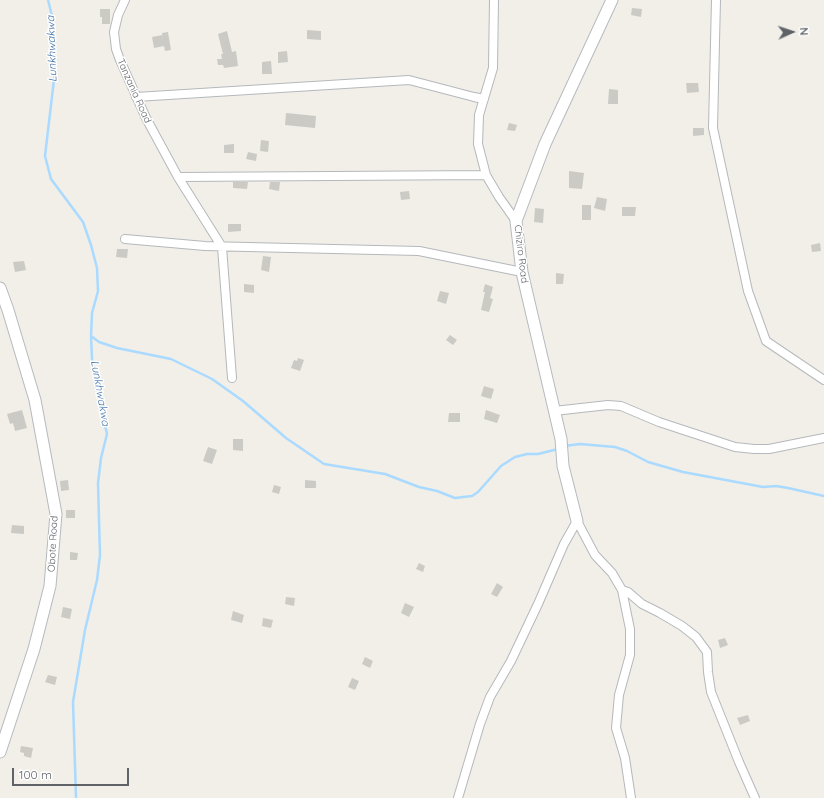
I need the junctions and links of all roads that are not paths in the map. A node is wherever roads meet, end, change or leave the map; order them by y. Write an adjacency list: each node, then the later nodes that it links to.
1 (125, 0): 5 (street, Tanzania Road)
2 (494, 0): 6 (street)
3 (612, 0): 9 (street, Chiziro Road)
4 (716, 0): 15 (street)
5 (136, 97): 6 (street); 8 (street, Tanzania Road)
6 (484, 99): 7 (street)
7 (486, 175): 8 (street); 9 (street)
8 (178, 177): 11 (street, Tanzania Road)
9 (516, 221): 12 (street, Chiziro Road)
10 (125, 239): 11 (street)
11 (222, 246): 12 (street); 14 (street)
12 (522, 272): 16 (street, Chiziro Road)
13 (0, 288): 20 (street, Obote Road)
14 (232, 378)
15 (824, 380)
16 (554, 411): 17 (street); 18 (street, Chiziro Road)
17 (824, 438)
18 (577, 521): 19 (street); 21 (street)
19 (622, 590): 22 (street); 23 (street)
20 (0, 752)
21 (458, 798)
22 (631, 798)
23 (755, 798)

